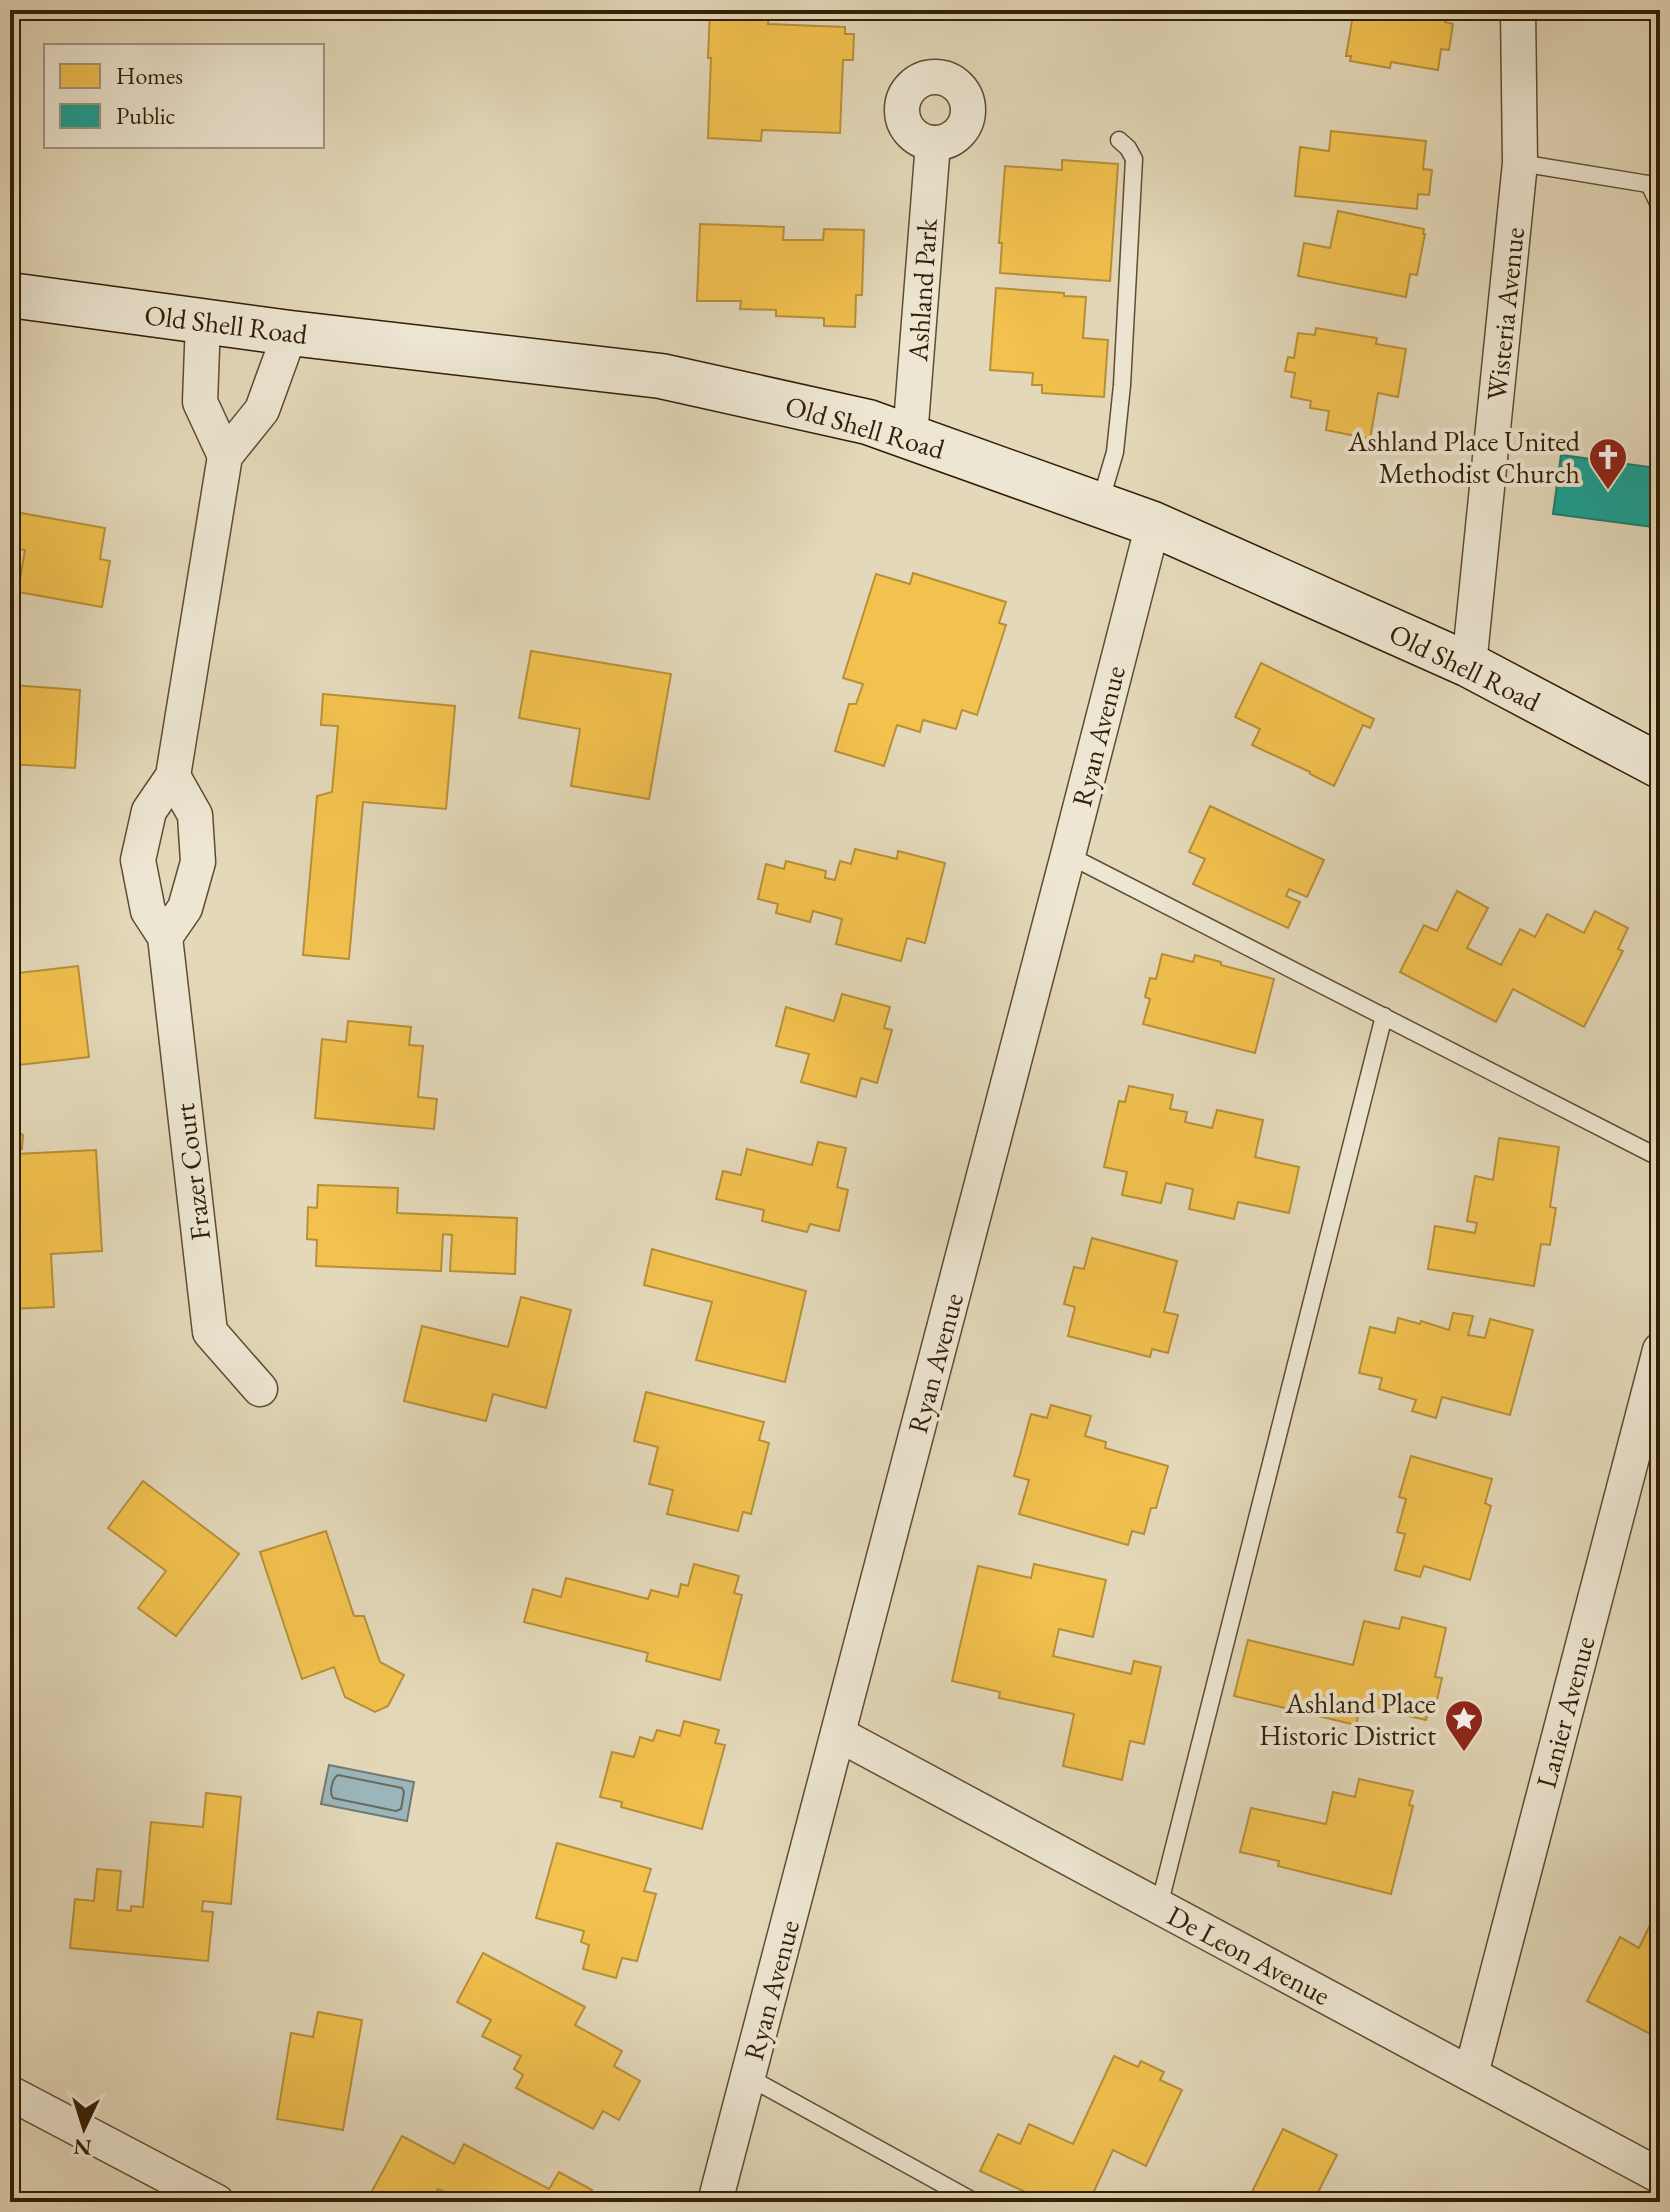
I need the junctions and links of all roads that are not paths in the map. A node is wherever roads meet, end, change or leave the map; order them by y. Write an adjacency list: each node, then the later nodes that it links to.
1 (1518, 10): 4 (street, Wisteria Avenue)
2 (1119, 140): 12 (lane)
3 (933, 143): 10 (street, Ashland Park)
4 (1520, 163): 5 (lane); 14 (street, Wisteria Avenue)
5 (1654, 185): 6 (lane)
6 (1660, 207)
7 (10, 295): 8 (street, Old Shell Road)
8 (203, 321): 9 (street, Old Shell Road); 11 (street)
9 (290, 333): 10 (street, Old Shell Road); 11 (street, Frazer Court)
10 (910, 437): 12 (street, Old Shell Road)
11 (225, 456): 16 (street, Frazer Court)
12 (1100, 505): 13 (street, Old Shell Road)
13 (1153, 524): 14 (street, Old Shell Road); 17 (street, Ryan Avenue)
14 (1469, 665): 15 (street, Old Shell Road)
15 (1660, 766)
16 (173, 776): 18 (street); 18 (street, Frazer Court)
17 (1068, 855): 19 (lane); 23 (street, Ryan Avenue)
18 (165, 937): 22 (street, Frazer Court)
19 (1384, 1016): 20 (lane); 24 (lane)
20 (1660, 1158)
21 (1660, 1350): 25 (street, Lanier Avenue)
22 (260, 1389)
23 (838, 1734): 24 (street, De Leon Avenue); 26 (street, Ryan Avenue)
24 (1159, 1906): 25 (street, De Leon Avenue)
25 (1471, 2074): 28 (street, De Leon Avenue)
26 (748, 2077): 30 (street, Ryan Avenue); 31 (lane)
27 (10, 2093): 29 (street)
28 (1660, 2176)
29 (217, 2202)
30 (715, 2202)
31 (975, 2202)

